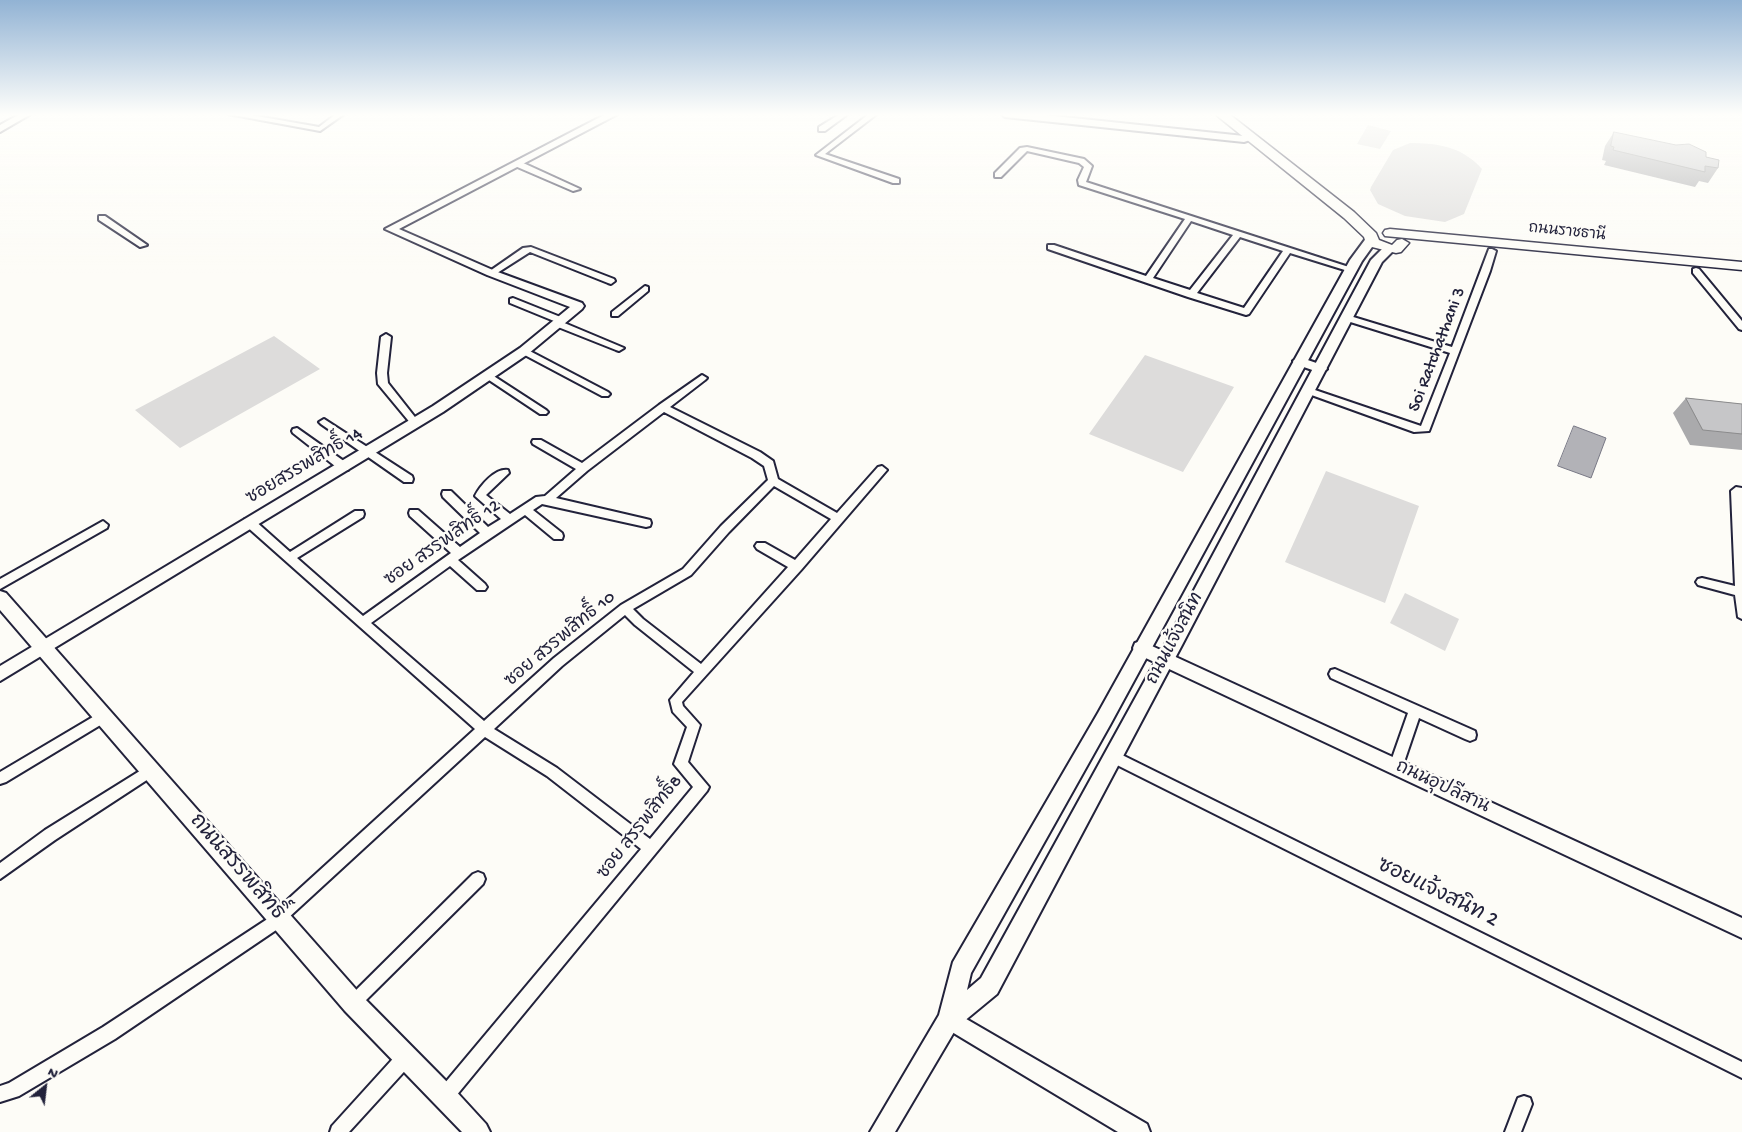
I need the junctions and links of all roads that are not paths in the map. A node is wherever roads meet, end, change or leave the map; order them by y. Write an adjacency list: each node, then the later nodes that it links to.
1 (512, 167): 24 (street)
2 (525, 167): 10 (street)
3 (853, 167): 9 (street)
4 (1006, 167): 8 (street)
5 (1088, 167): 12 (street)
6 (1288, 167): 15 (main road)
7 (1303, 167): 13 (main road)
8 (998, 175)
9 (896, 182)
10 (576, 189)
11 (102, 218): 16 (street)
12 (1189, 219): 14 (street); 26 (street)
13 (1390, 233): 15 (main road, ถนนราชธานี); 17 (main road); 18 (main road, ถนนราชธานี)
14 (1238, 234): 20 (street); 29 (street)
15 (1371, 238): 17 (main road); 22 (main road, ถนนแจ้งสนิท)
16 (142, 245)
17 (1396, 246): 18 (main road, ถนนราชธานี); 32 (main road, ถนนแจ้งสนิท)
18 (1491, 246): 21 (main road, ถนนราชธานี); 23 (main road, ถนนราชธานี); 38 (street, Soi Ratchathani 3)
19 (1051, 247): 26 (street)
20 (1288, 250): 22 (street); 29 (street)
21 (1742, 266)
22 (1351, 269): 39 (main road, ถนนแจ้งสนิท)
23 (1696, 271): 25 (main road, ถนนราชธานี); 34 (street)
24 (491, 273): 27 (street); 33 (street, ซอยสรรพสิทธิ์ 14)
25 (1742, 276)
26 (1148, 280): 29 (street)
27 (611, 281)
28 (645, 289): 31 (street)
29 (1191, 295)
30 (513, 301): 33 (street)
31 (614, 314)
32 (1347, 318): 38 (street); 40 (main road, ถนนแจ้งสนิท)
33 (558, 322): 36 (street); 37 (street, ซอยสรรพสิทธิ์ 14)
34 (1742, 327)
35 (386, 337): 48 (street)
36 (619, 348)
37 (524, 351): 41 (street, ซอยสรรพสิทธิ์ 14); 44 (street)
38 (1455, 351): 43 (street, Soi Ratchathani 3)
39 (1299, 361): 40 (street); 85 (main road, ถนนแจ้งสนิท)
40 (1321, 369): 43 (main road, ถนนแจ้งสนิท)
41 (489, 376): 46 (street); 48 (street, ซอยสรรพสิทธิ์ 14)
42 (702, 378): 45 (street, ซอย สรรพสิทธิ์ 12)
43 (1309, 391): 86 (main road, ถนนแจ้งสนิท)
44 (605, 394)
45 (662, 407): 53 (street, ซอย สรรพสิทธิ์ 12); 57 (street)
46 (544, 412)
47 (324, 422): 51 (street)
48 (414, 423): 51 (street, ซอยสรรพสิทธิ์ 14)
49 (298, 431): 52 (street)
50 (537, 442): 53 (street)
51 (367, 453): 52 (street, ซอยสรรพสิทธิ์ 14); 56 (street)
52 (344, 467): 66 (street, ซอยสรรพสิทธิ์ 14)
53 (583, 468): 60 (street, ซอย สรรพสิทธิ์ 12)
54 (882, 470): 64 (street, ซอย สรรพสิทธิ์8)
55 (504, 473): 65 (street)
56 (408, 479)
57 (773, 481): 64 (street); 81 (street, ซอย สรรพสิทธิ์ 10)
58 (1742, 492): 71 (street)
59 (447, 494): 69 (street)
60 (547, 500): 61 (street, ซอย สรรพสิทธิ์ 12); 67 (street)
61 (525, 509): 65 (street, ซอย สรรพสิทธิ์ 12); 70 (street)
62 (414, 513): 73 (street)
63 (359, 514): 74 (street)
64 (838, 518): 75 (street, ซอย สรรพสิทธิ์8)
65 (509, 519): 69 (street, ซอย สรรพสิทธิ์ 12)
66 (249, 522): 74 (street); 84 (street, ซอยสรรพสิทธิ์ 14)
67 (646, 523)
68 (103, 525): 77 (street)
69 (488, 534): 73 (street, ซอย สรรพสิทธิ์ 12)
70 (558, 536)
71 (1740, 538): 79 (street)
72 (761, 546): 75 (street)
73 (455, 556): 78 (street); 83 (street, ซอย สรรพสิทธิ์ 12)
74 (290, 557): 83 (street)
75 (797, 567): 87 (street, ซอย สรรพสิทธิ์8)
76 (1702, 582): 79 (street)
77 (0, 584)
78 (481, 587)
79 (1741, 592): 82 (street)
80 (0, 598): 84 (main road, ถนนสรรพสิทธิ์)
81 (625, 608): 87 (street); 92 (street, ซอย สรรพสิทธิ์ 10)
82 (1742, 614)
83 (362, 623): 92 (street)
84 (43, 647): 88 (street, ซอยสรรพสิทธิ์ 14); 91 (main road, ถนนสรรพสิทธิ์)
85 (1141, 648): 86 (street, ถนนอุปลีสาน); 104 (main road, ถนนแจ้งสนิท)
86 (1166, 659): 94 (main road, ถนนแจ้งสนิท); 95 (street, ถนนอุปลีสาน)
87 (704, 672): 98 (street, ซอย สรรพสิทธิ์8)
88 (0, 674)
89 (1335, 674): 90 (street)
90 (1415, 710): 93 (street); 95 (street)
91 (103, 717): 96 (main road, ถนนสรรพสิทธิ์); 97 (street)
92 (484, 729): 98 (street); 101 (street, ซอย สรรพสิทธิ์ 10)
93 (1470, 735)
94 (1114, 756): 104 (main road, ถนนแจ้งสนิท); 106 (street, ซอยแจ้งสนิท 2)
95 (1396, 767): 102 (street, ถนนอุปลีสาน)
96 (151, 770): 99 (street); 101 (main road, ถนนสรรพสิทธิ์)
97 (1, 778)
98 (651, 848): 108 (street, ซอย สรรพสิทธิ์8)
99 (0, 872)
100 (478, 880): 103 (street)
101 (280, 918): 103 (main road, ถนนสรรพสิทธิ์); 107 (street, ซอย สรรพสิทธิ์ 10)
102 (1742, 928)
103 (353, 1003): 105 (main road, ถนนสรรพสิทธิ์)
104 (949, 1019): 110 (main road, ถนนแจ้งสนิท); 113 (street)
105 (406, 1057): 108 (main road, ถนนสรรพสิทธิ์); 111 (street)
106 (1742, 1070)
107 (0, 1094)
108 (445, 1096): 112 (main road, ถนนสรรพสิทธิ์)
109 (1524, 1104): 114 (street)
110 (885, 1131)
111 (338, 1132)
112 (478, 1132)
113 (1139, 1132)
114 (1513, 1132)

